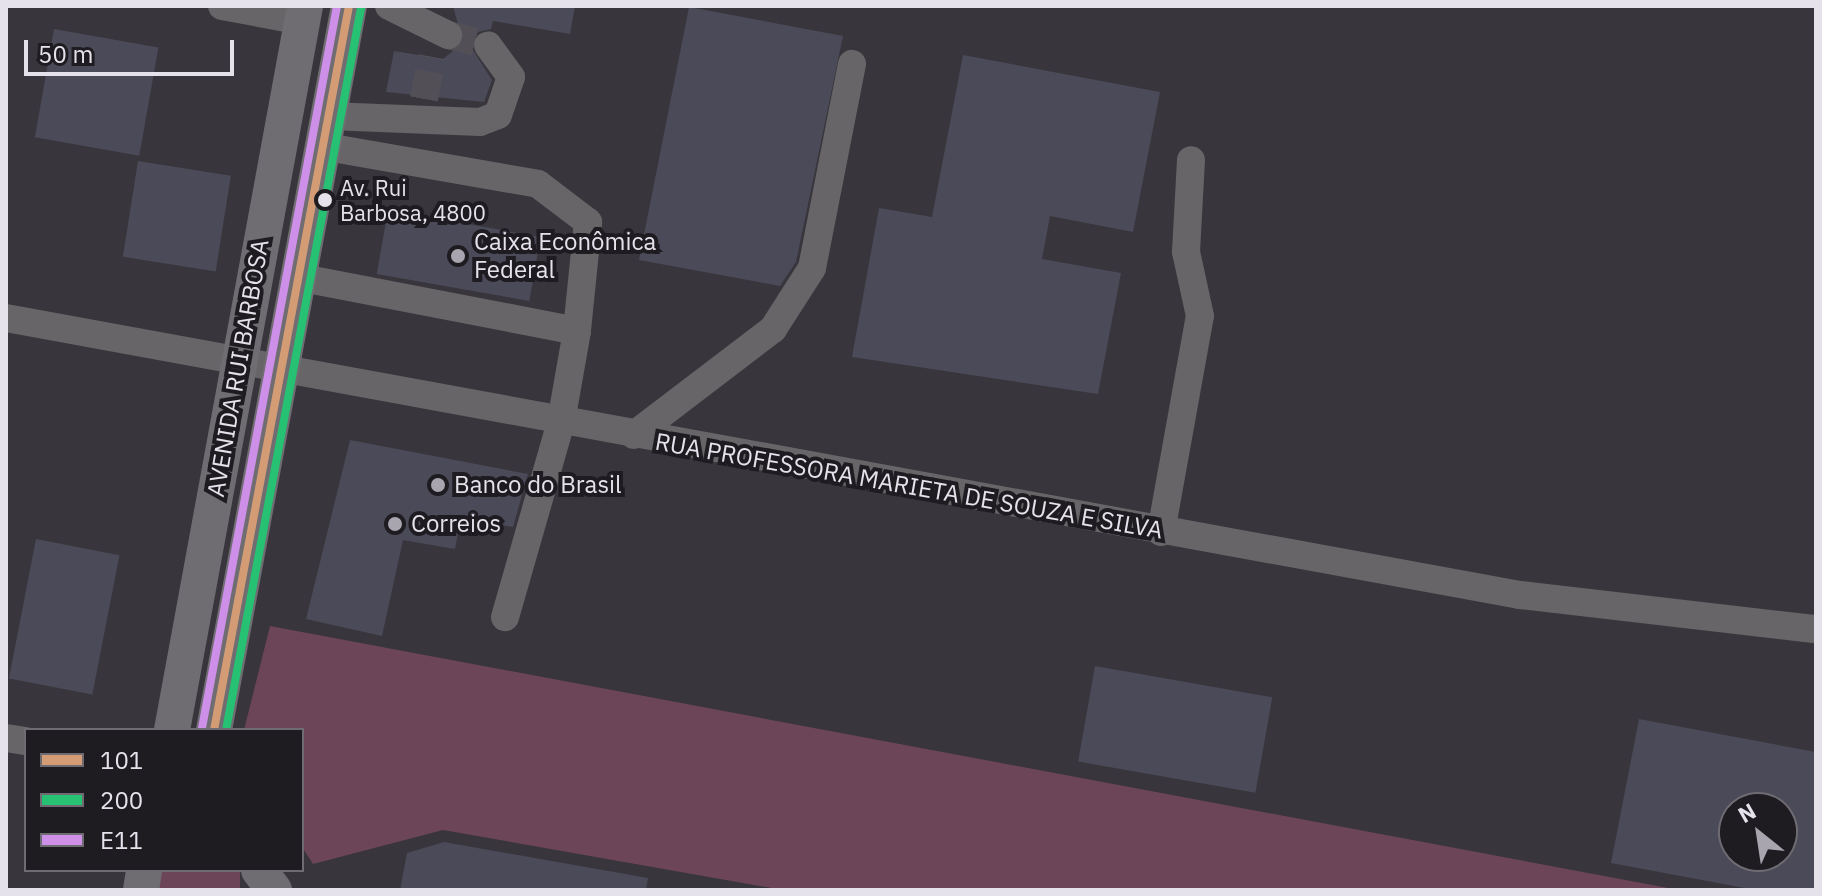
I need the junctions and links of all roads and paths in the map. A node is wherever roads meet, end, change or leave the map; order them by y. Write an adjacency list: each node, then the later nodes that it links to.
1 (222, 6): 4 (street)
2 (349, 6): 8 (main road, AVENIDA RUI BARBOSA)
3 (389, 6): 5 (street)
4 (303, 13): 13 (main road, AVENIDA RUI BARBOSA)
5 (438, 41)
6 (488, 45): 8 (street)
7 (852, 64): 16 (street)
8 (325, 131): 10 (main road, AVENIDA RUI BARBOSA); 12 (street)
9 (1191, 160): 17 (street)
10 (297, 277): 12 (street); 14 (main road, AVENIDA RUI BARBOSA)
11 (6, 318): 13 (street, RUA PROFESSORA MARIETA DE SOUZA E SILVA)
12 (577, 331): 15 (street)
13 (238, 361): 14 (street, RUA PROFESSORA MARIETA DE SOUZA E SILVA); 20 (main road, AVENIDA RUI BARBOSA)
14 (280, 369): 15 (street, RUA PROFESSORA MARIETA DE SOUZA E SILVA); 21 (main road, AVENIDA RUI BARBOSA)
15 (561, 422): 16 (street, RUA PROFESSORA MARIETA DE SOUZA E SILVA); 18 (street)
16 (634, 435): 17 (street, RUA PROFESSORA MARIETA DE SOUZA E SILVA)
17 (1161, 532): 19 (street, RUA PROFESSORA MARIETA DE SOUZA E SILVA)
18 (505, 617)
19 (1816, 629)
20 (172, 728)
21 (214, 728)
22 (259, 872): 23 (main road)
23 (274, 890)

